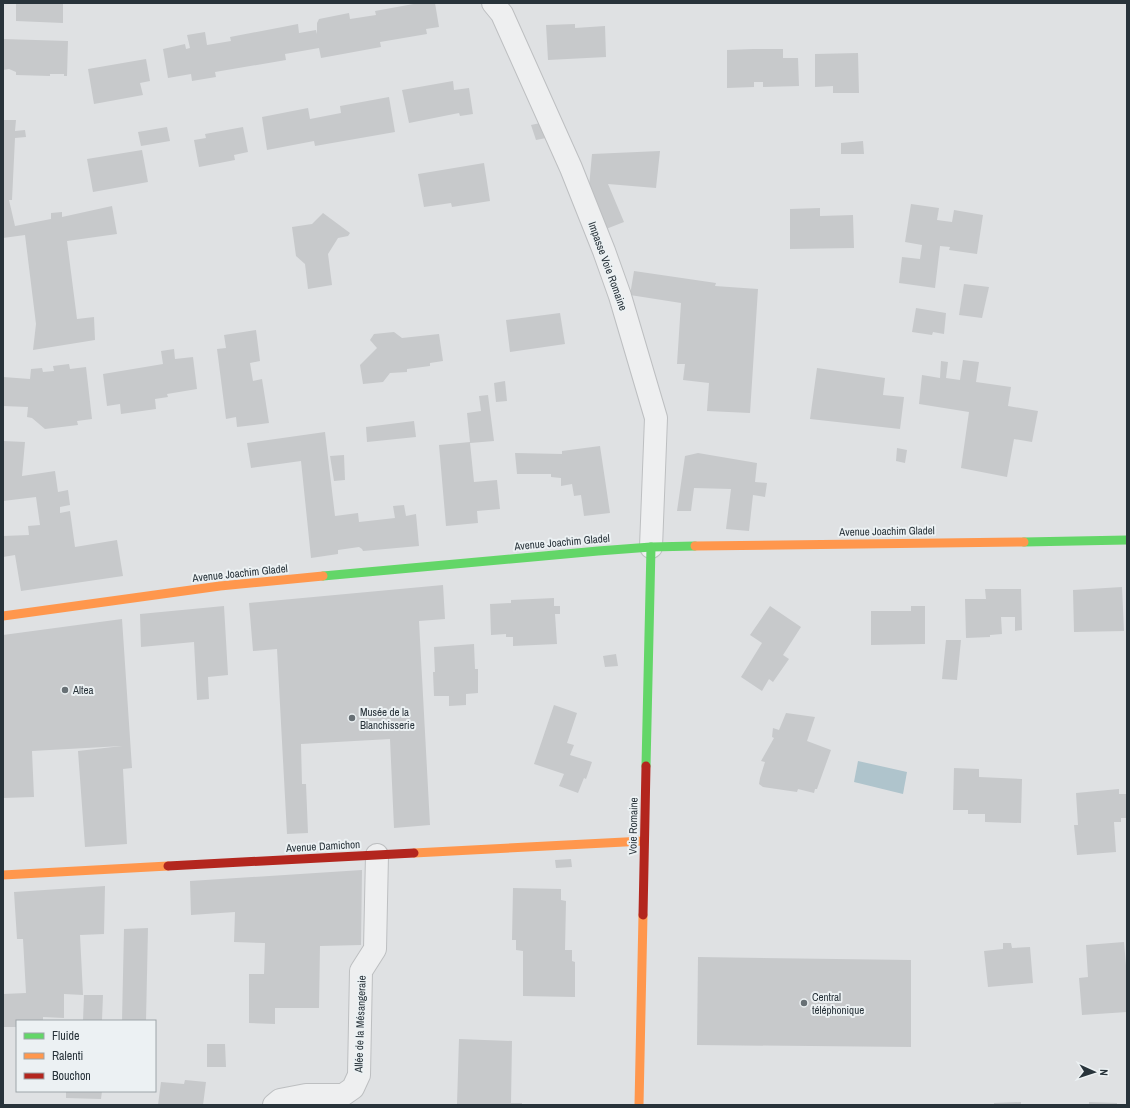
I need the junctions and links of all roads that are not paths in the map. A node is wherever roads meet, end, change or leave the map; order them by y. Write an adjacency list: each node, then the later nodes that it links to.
1 (493, 3): 3 (street, Impasse Voie Romaine)
2 (1127, 540): 3 (street, Avenue Joachim Gladel)
3 (651, 547): 4 (street, Avenue Joachim Gladel); 5 (street, Voie Romaine)
4 (3, 616)
5 (644, 841): 6 (street, Avenue Damichon); 9 (street, Voie Romaine)
6 (377, 855): 7 (street, Avenue Damichon); 8 (street, Allée de la Mésangeraie)
7 (3, 875)
8 (274, 1105)
9 (639, 1105)

